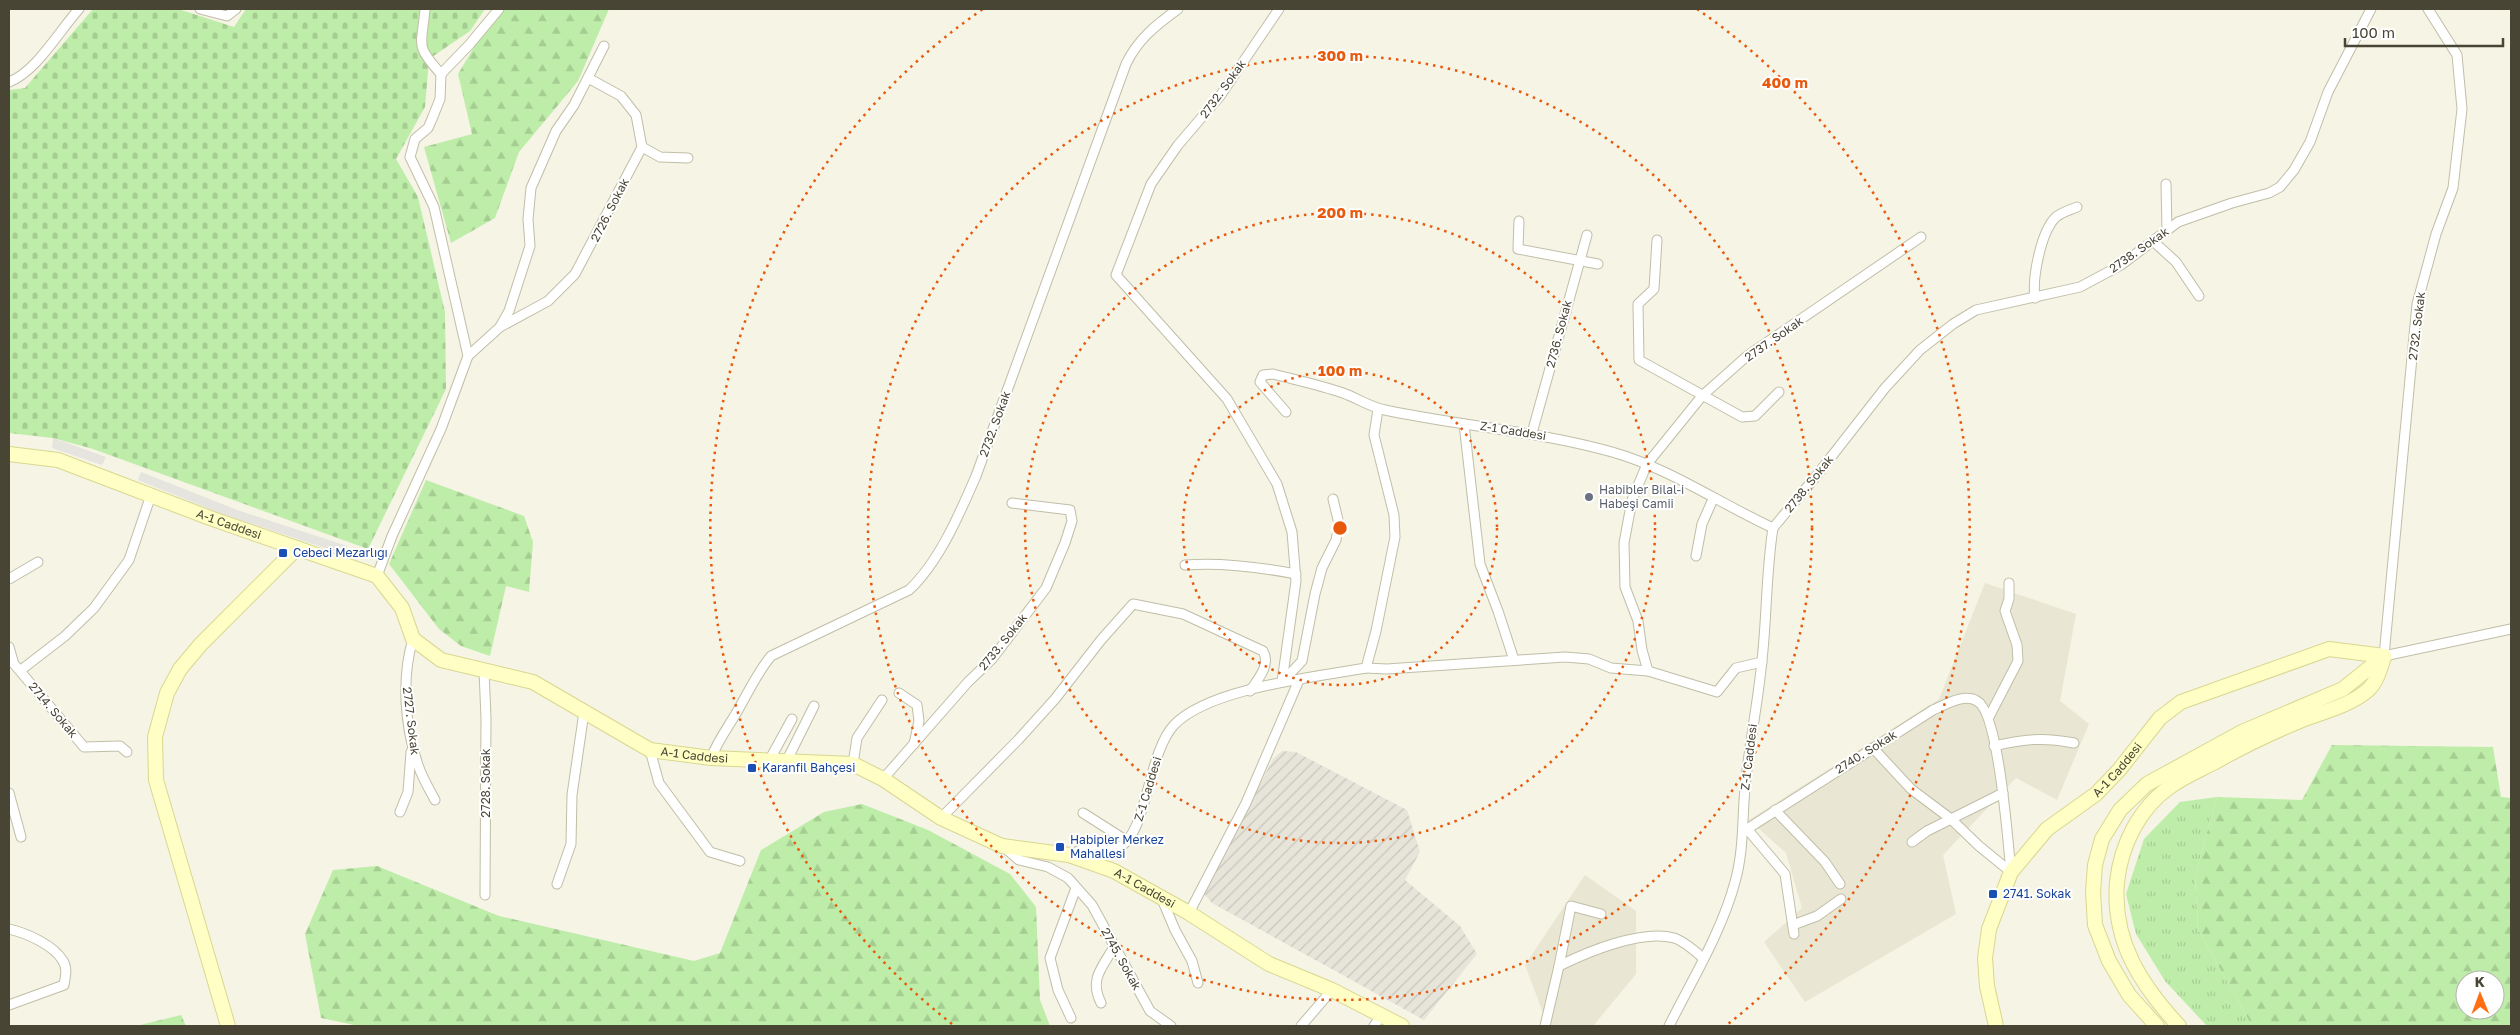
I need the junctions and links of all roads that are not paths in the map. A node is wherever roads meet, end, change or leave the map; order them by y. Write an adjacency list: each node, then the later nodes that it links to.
1 (79, 9): 13 (street)
2 (200, 9): 3 (street)
3 (236, 9)
4 (425, 9): 11 (street)
5 (499, 9): 11 (street)
6 (1178, 9): 78 (street, 2732. Sokak)
7 (1278, 9): 47 (street, 2732. Sokak)
8 (2371, 9): 19 (street, 2738. Sokak)
9 (2428, 9): 54 (street, 2732. Sokak)
10 (604, 46): 12 (street, 2726. Sokak)
11 (441, 74): 29 (street)
12 (588, 78): 14 (street); 28 (street, 2726. Sokak)
13 (9, 82)
14 (642, 146): 15 (street); 28 (street, 2726. Sokak)
15 (688, 158)
16 (2166, 184): 19 (street)
17 (2077, 207): 27 (street)
18 (1519, 220): 24 (street)
19 (2167, 230): 23 (street, 2738. Sokak)
20 (1587, 235): 24 (street, 2736. Sokak)
21 (1921, 237): 31 (street, 2737. Sokak)
22 (1657, 240): 31 (street)
23 (2153, 241): 26 (street); 27 (street, 2738. Sokak)
24 (1580, 260): 25 (street); 35 (street, 2736. Sokak)
25 (1598, 264)
26 (2199, 296)
27 (2035, 298): 42 (street, 2738. Sokak)
28 (500, 327): 29 (street, 2726. Sokak)
29 (468, 356): 48 (street, 2726. Sokak)
30 (1779, 392): 31 (street)
31 (1702, 396): 37 (street, 2737. Sokak)
32 (1378, 409): 33 (street, Z-1 Caddesi); 34 (street, Z-1 Caddesi); 58 (street)
33 (1286, 412)
34 (1464, 424): 35 (street, Z-1 Caddesi); 56 (street)
35 (1532, 433): 37 (street, Z-1 Caddesi)
36 (9, 454): 38 (main road, A-1 Caddesi)
37 (1647, 464): 40 (street, Z-1 Caddesi); 61 (street, 2737. Sokak)
38 (151, 495): 43 (main road, A-1 Caddesi); 59 (street)
39 (1333, 499): 63 (street)
40 (1713, 499): 42 (street, Z-1 Caddesi); 44 (street)
41 (1012, 503): 74 (street, 2733. Sokak)
42 (1773, 528): 57 (street, Z-1 Caddesi)
43 (297, 548): 48 (main road, A-1 Caddesi); 118 (main road)
44 (1696, 556)
45 (38, 562): 49 (street)
46 (1185, 565): 47 (street)
47 (1296, 574): 63 (street)
48 (378, 576): 52 (main road)
49 (9, 580)
50 (2009, 584): 69 (street)
51 (2511, 628): 54 (street)
52 (413, 639): 60 (main road, A-1 Caddesi); 73 (street, 2727. Sokak)
53 (9, 647): 55 (street, 2714. Sokak)
54 (2384, 656): 98 (main road, A-1 Caddesi); 124 (main road); 125 (main road)
55 (11, 659): 59 (street, 2714. Sokak)
56 (1514, 660): 58 (street, Z-1 Caddesi); 61 (street, Z-1 Caddesi)
57 (1762, 662): 61 (street, Z-1 Caddesi); 91 (street, Z-1 Caddesi)
58 (1366, 668): 62 (street, Z-1 Caddesi)
59 (21, 670): 77 (street, 2714. Sokak)
60 (484, 671): 68 (main road, A-1 Caddesi); 102 (street, 2728. Sokak)
61 (1648, 671)
62 (1299, 680): 63 (street, Z-1 Caddesi); 105 (street)
63 (1282, 682): 64 (street, Z-1 Caddesi)
64 (1250, 691): 89 (street); 93 (street, Z-1 Caddesi)
65 (899, 692): 74 (street)
66 (882, 700): 81 (street)
67 (814, 706): 80 (street)
68 (584, 712): 76 (main road, A-1 Caddesi); 99 (street)
69 (1989, 717): 72 (street); 75 (street, 2740. Sokak)
70 (792, 719): 79 (street)
71 (2074, 743): 72 (street)
72 (1994, 746): 84 (street)
73 (412, 747): 85 (street, 2727. Sokak); 87 (street)
74 (913, 747): 82 (street, 2733. Sokak)
75 (1873, 748): 86 (street, 2740. Sokak); 90 (street)
76 (650, 750): 78 (main road, A-1 Caddesi); 97 (street)
77 (127, 752)
78 (711, 758): 79 (main road, A-1 Caddesi)
79 (770, 759): 80 (main road, A-1 Caddesi)
80 (787, 760): 81 (main road, A-1 Caddesi)
81 (853, 764): 82 (main road, A-1 Caddesi)
82 (883, 779): 89 (main road, A-1 Caddesi)
83 (9, 792): 92 (street)
84 (2003, 793): 90 (street); 98 (street)
85 (435, 800)
86 (1775, 810): 91 (street, 2740. Sokak); 100 (street)
87 (400, 812)
88 (1083, 814): 93 (street)
89 (941, 818): 95 (main road, A-1 Caddesi)
90 (1951, 819): 94 (street); 98 (street)
91 (1746, 831): 104 (street); 109 (street, Z-1 Caddesi)
92 (22, 837)
93 (1127, 841): 96 (street)
94 (1912, 842)
95 (1002, 846): 96 (main road, A-1 Caddesi); 101 (street, 2745. Sokak)
96 (1069, 855): 103 (main road, A-1 Caddesi)
97 (740, 861)
98 (2011, 872): 123 (main road, A-1 Caddesi)
99 (557, 884)
100 (1840, 884)
101 (1076, 888): 108 (street, 2745. Sokak); 115 (street)
102 (485, 895)
103 (1162, 899): 105 (main road, A-1 Caddesi); 111 (street)
104 (1841, 899)
105 (1189, 913): 112 (main road, A-1 Caddesi)
106 (1601, 914): 110 (street)
107 (9, 929): 114 (street)
108 (1114, 947): 113 (street); 119 (street, 2745. Sokak)
109 (1703, 958): 110 (street); 122 (street, Z-1 Caddesi)
110 (1559, 966): 121 (street)
111 (1198, 983)
112 (1332, 990): 116 (main road, A-1 Caddesi); 120 (street)
113 (1101, 1003)
114 (9, 1005)
115 (1071, 1018)
116 (1378, 1021): 117 (main road, A-1 Caddesi)
117 (1398, 1025)
118 (228, 1026)
119 (1171, 1026)
120 (1301, 1026)
121 (1545, 1026)
122 (1669, 1026)
123 (1996, 1026)
124 (2157, 1026)
125 (2179, 1026)

